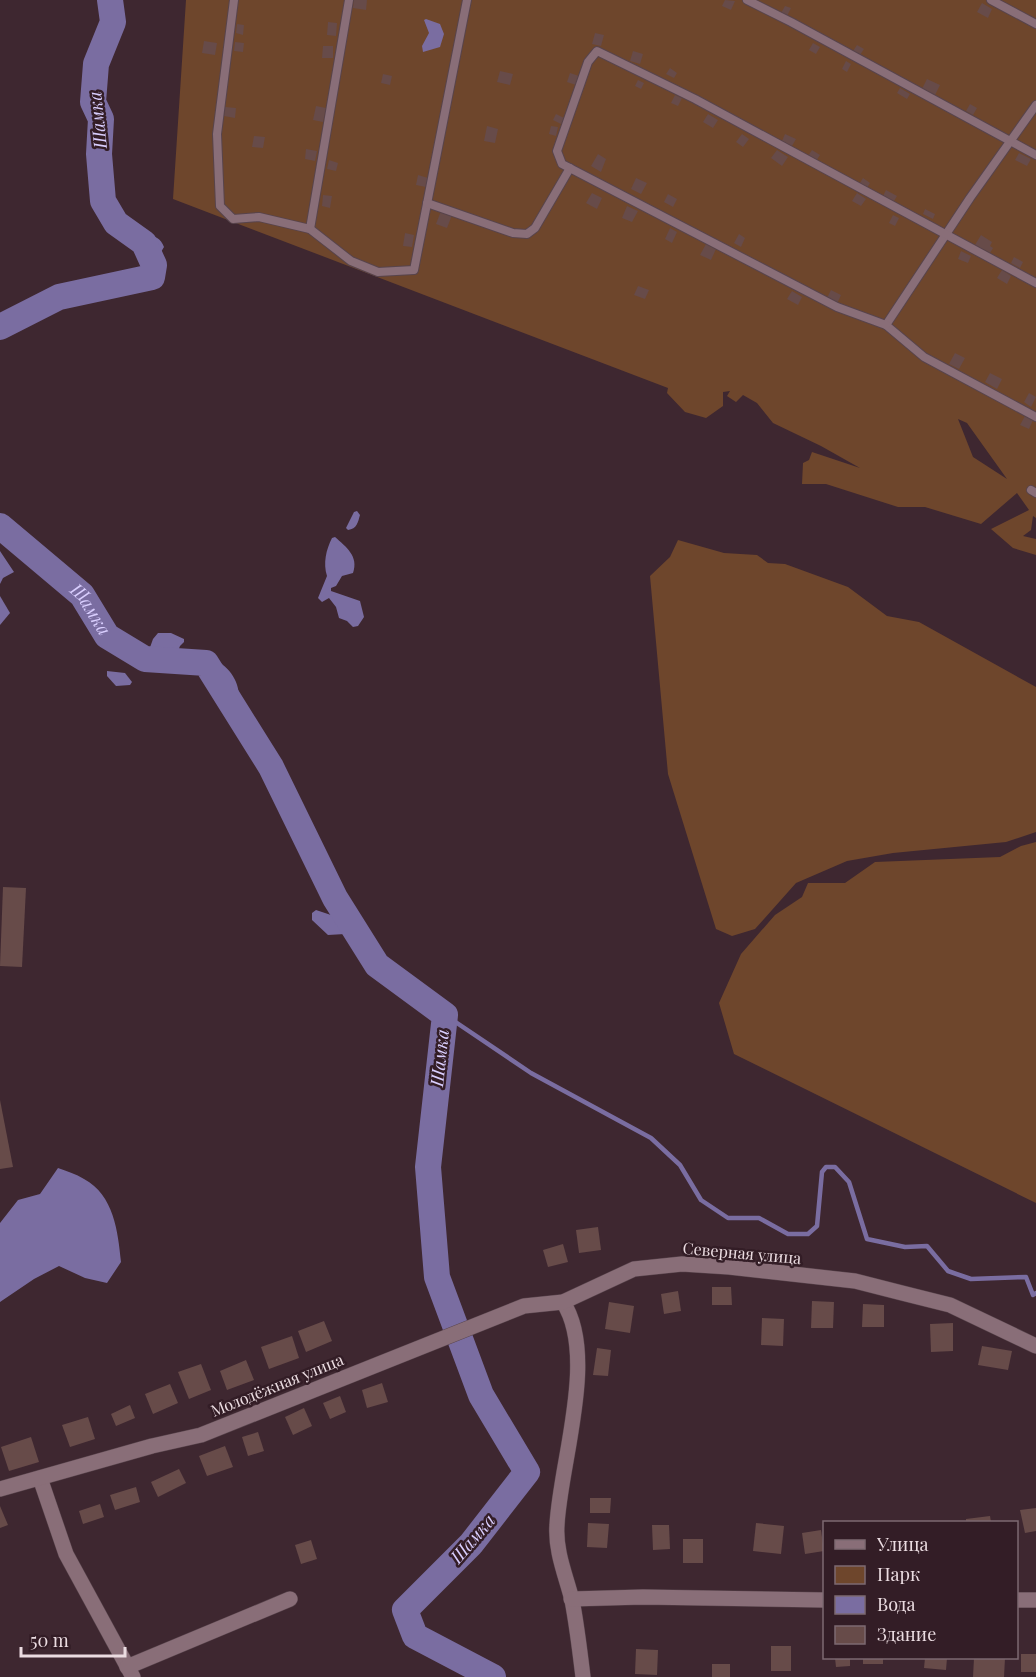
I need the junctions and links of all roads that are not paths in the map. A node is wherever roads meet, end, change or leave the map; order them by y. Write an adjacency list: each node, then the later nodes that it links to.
1 (234, 0): 12 (lane)
2 (349, 0): 12 (lane)
3 (467, 0): 11 (lane)
4 (747, 0): 8 (lane)
5 (991, 0): 6 (lane)
6 (1036, 24)
7 (1036, 105): 8 (lane)
8 (1012, 142): 9 (lane); 13 (lane)
9 (1036, 155)
10 (570, 168): 11 (lane); 13 (lane); 15 (lane)
11 (427, 203): 12 (lane)
12 (310, 229)
13 (946, 234): 14 (lane); 15 (lane)
14 (1036, 282)
15 (886, 325): 16 (lane)
16 (1036, 417)
17 (563, 1302): 18 (street, Северная улица); 19 (street, Молодёжная улица); 22 (street)
18 (1036, 1346)
19 (40, 1478): 20 (street, Молодёжная улица); 26 (street)
20 (0, 1489)
21 (290, 1599): 26 (street)
22 (571, 1599): 23 (street); 27 (street)
23 (823, 1600)
24 (1018, 1600): 25 (street)
25 (1036, 1600)
26 (130, 1672)
27 (583, 1677)

